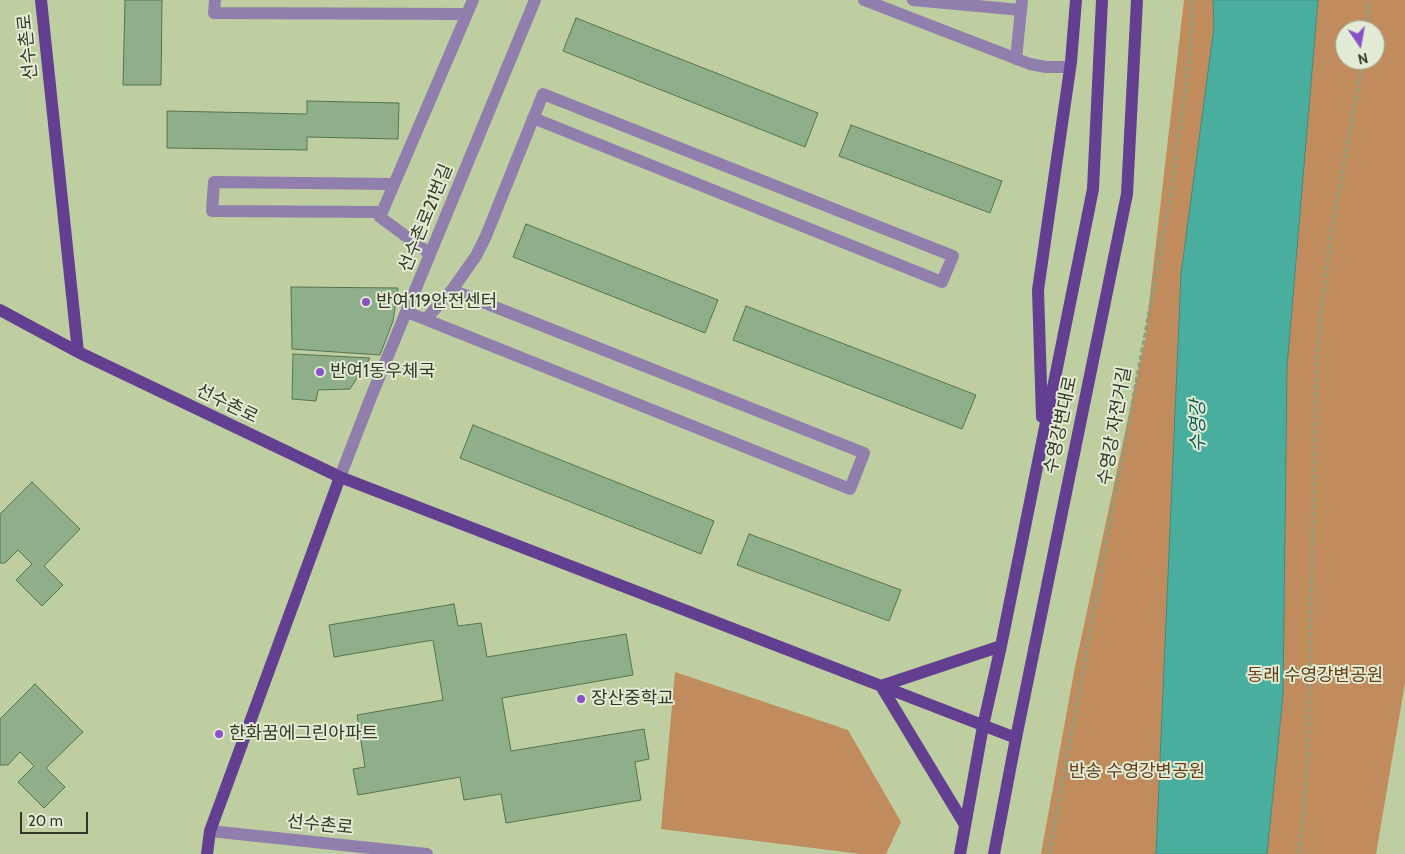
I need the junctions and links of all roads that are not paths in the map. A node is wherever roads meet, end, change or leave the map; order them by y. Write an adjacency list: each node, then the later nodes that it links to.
1 (41, 0): 22 (main road, 선수촌로)
2 (215, 0): 11 (street)
3 (473, 0): 11 (street)
4 (535, 0): 17 (street, 선수촌로21번길)
5 (864, 0): 12 (street)
6 (913, 0): 10 (street)
7 (1076, 0): 13 (main road)
8 (1102, 0): 23 (main road, 수영강변대로)
9 (1137, 0): 28 (main road, 수영강변대로)
10 (1021, 5): 12 (street)
11 (467, 14): 15 (street)
12 (1016, 59): 13 (street)
13 (1070, 67): 23 (main road)
14 (534, 118): 14 (street); 18 (street)
15 (394, 184): 16 (street); 16 (street)
16 (382, 212): 17 (street)
17 (430, 254): 20 (street, 선수촌로21번길)
18 (452, 290): 21 (street); 21 (street)
19 (0, 310): 22 (main road)
20 (407, 312): 21 (street); 24 (street, 선수촌로21번길)
21 (426, 319)
22 (78, 352): 24 (main road, 선수촌로)
23 (1042, 439): 25 (main road, 수영강변대로)
24 (340, 477): 26 (main road, 선수촌로); 30 (main road)
25 (1001, 646): 26 (main road); 27 (main road, 수영강변대로)
26 (881, 686): 27 (main road, 선수촌로); 29 (main road)
27 (983, 726): 28 (main road, 선수촌로); 29 (main road, 수영강변대로)
28 (1016, 738): 34 (main road, 수영강변대로)
29 (965, 825): 33 (main road, 수영강변대로)
30 (210, 832): 31 (main road); 32 (street, 선수촌로)
31 (207, 854)
32 (427, 854)
33 (960, 854)
34 (994, 854)

